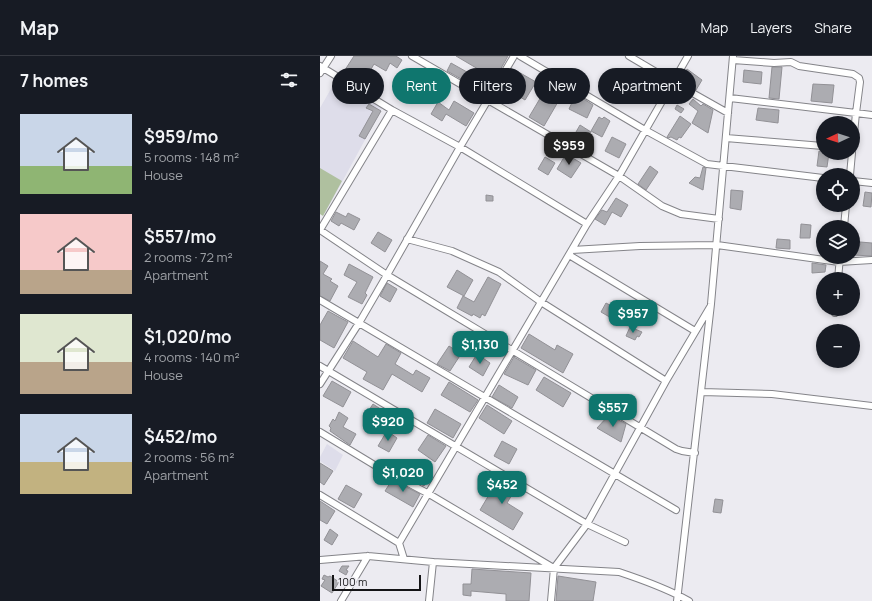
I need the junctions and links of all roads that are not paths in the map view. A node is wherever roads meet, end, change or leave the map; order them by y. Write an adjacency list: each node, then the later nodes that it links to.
1 (331, 56): 11 (street)
2 (412, 56): 12 (street)
3 (514, 56): 8 (street)
4 (520, 56): 23 (street)
5 (629, 56): 9 (street)
6 (688, 56): 10 (street)
7 (733, 58): 14 (street); 20 (street)
8 (507, 68)
9 (649, 68)
10 (681, 68)
11 (321, 69): 18 (street)
12 (459, 83)
13 (696, 95): 19 (street)
14 (730, 98): 19 (street); 20 (street)
15 (486, 104): 26 (street)
16 (495, 104): 28 (street)
17 (660, 104): 23 (street)
18 (392, 110): 26 (street); 34 (street)
19 (728, 113): 24 (street)
20 (856, 113): 21 (street); 22 (street)
21 (872, 115)
22 (856, 116)
23 (645, 130): 27 (street); 28 (street)
24 (726, 138): 25 (street); 27 (street)
25 (816, 145)
26 (460, 147): 33 (street); 35 (street)
27 (724, 167): 29 (street); 32 (street)
28 (619, 176): 32 (street); 33 (street)
29 (816, 177)
30 (860, 182): 31 (street)
31 (872, 183)
32 (720, 218): 36 (street)
33 (587, 224): 37 (street)
34 (320, 230): 41 (street)
35 (407, 239): 41 (street); 43 (street)
36 (717, 245): 37 (street); 38 (street); 44 (street)
37 (571, 252): 43 (street); 46 (street)
38 (816, 256)
39 (860, 260): 40 (street)
40 (872, 260)
41 (387, 275): 45 (street); 47 (street)
42 (320, 300): 45 (street)
43 (541, 302): 47 (street); 50 (street)
44 (712, 304): 46 (street); 52 (street)
45 (359, 323): 49 (street); 53 (street)
46 (695, 331): 50 (street)
47 (513, 350): 53 (street); 55 (street)
48 (320, 366): 49 (street)
49 (328, 371): 51 (street); 57 (street)
50 (666, 381): 55 (street)
51 (320, 384)
52 (702, 392): 54 (street); 58 (street)
53 (485, 398): 57 (street); 59 (street)
54 (872, 406)
55 (641, 427): 58 (street); 59 (street)
56 (320, 432): 60 (street)
57 (456, 447): 60 (street); 63 (street)
58 (695, 453): 71 (street)
59 (615, 475): 62 (street); 63 (street)
60 (428, 494): 65 (street); 70 (street)
61 (320, 495): 65 (street)
62 (676, 510)
63 (587, 524): 64 (street); 70 (street)
64 (625, 542)
65 (399, 543): 67 (street)
66 (368, 556): 67 (street); 68 (street); 72 (street)
67 (404, 559): 69 (street)
68 (320, 560)
69 (432, 562): 70 (street); 73 (street)
70 (554, 568): 71 (street); 74 (street)
71 (678, 598): 75 (street)
72 (341, 601)
73 (429, 601)
74 (551, 601)
75 (689, 601)

